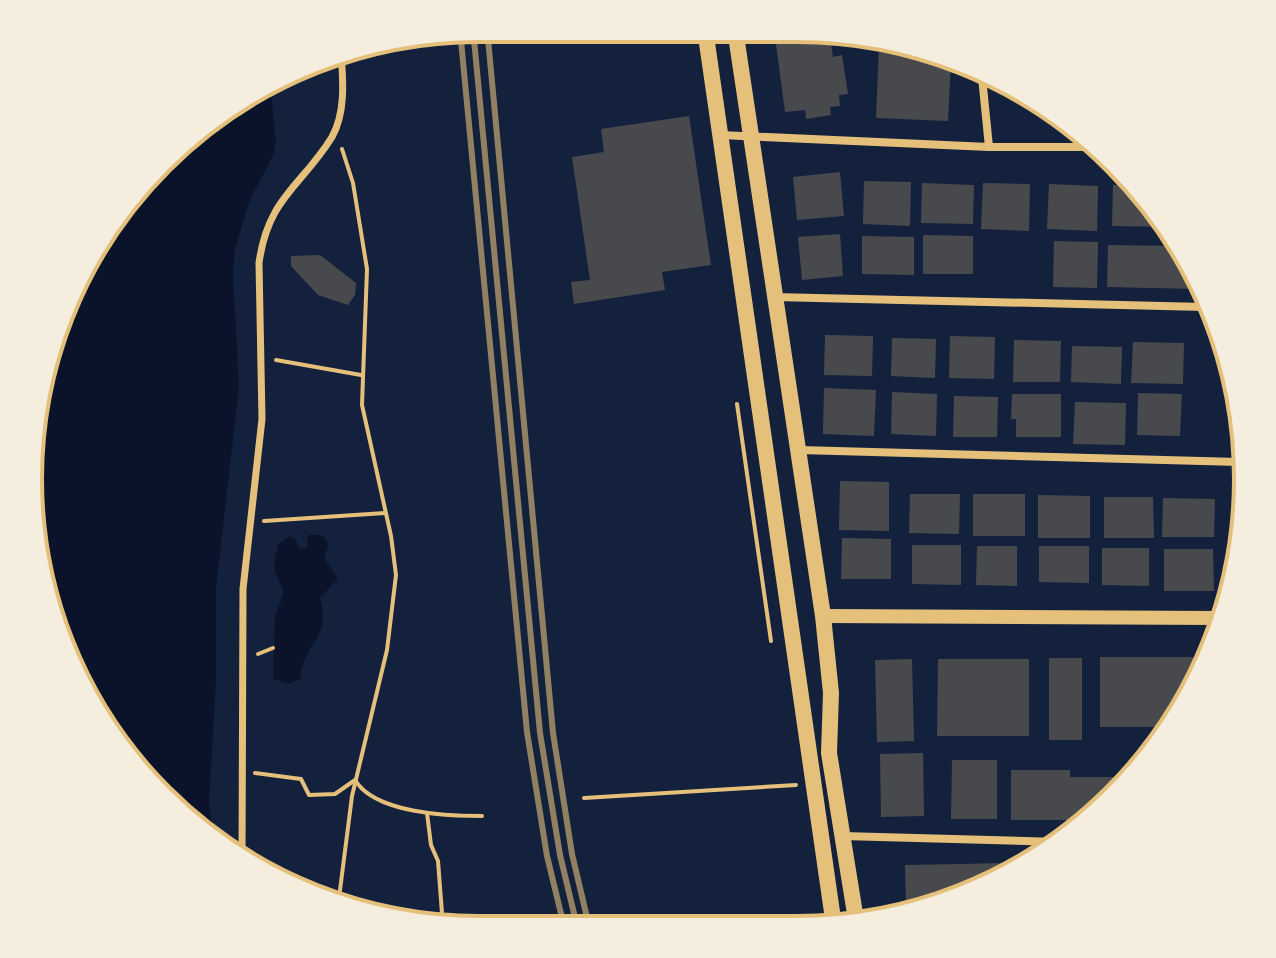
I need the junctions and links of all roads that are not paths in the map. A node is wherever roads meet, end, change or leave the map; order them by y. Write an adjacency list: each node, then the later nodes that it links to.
1 (707, 42): 5 (main road)
2 (737, 42): 6 (main road)
3 (341, 64): 17 (street)
4 (983, 84): 7 (street)
5 (719, 135): 6 (street); 19 (main road)
6 (750, 136): 7 (street); 9 (main road)
7 (989, 147): 8 (street)
8 (1081, 147)
9 (774, 297): 10 (street); 11 (main road)
10 (1199, 307)
11 (799, 450): 12 (street); 13 (main road)
12 (1233, 462)
13 (823, 616): 14 (street); 15 (main road)
14 (1211, 618)
15 (842, 836): 16 (street); 18 (main road)
16 (1041, 841)
17 (242, 846)
18 (855, 912)
19 (832, 914)

